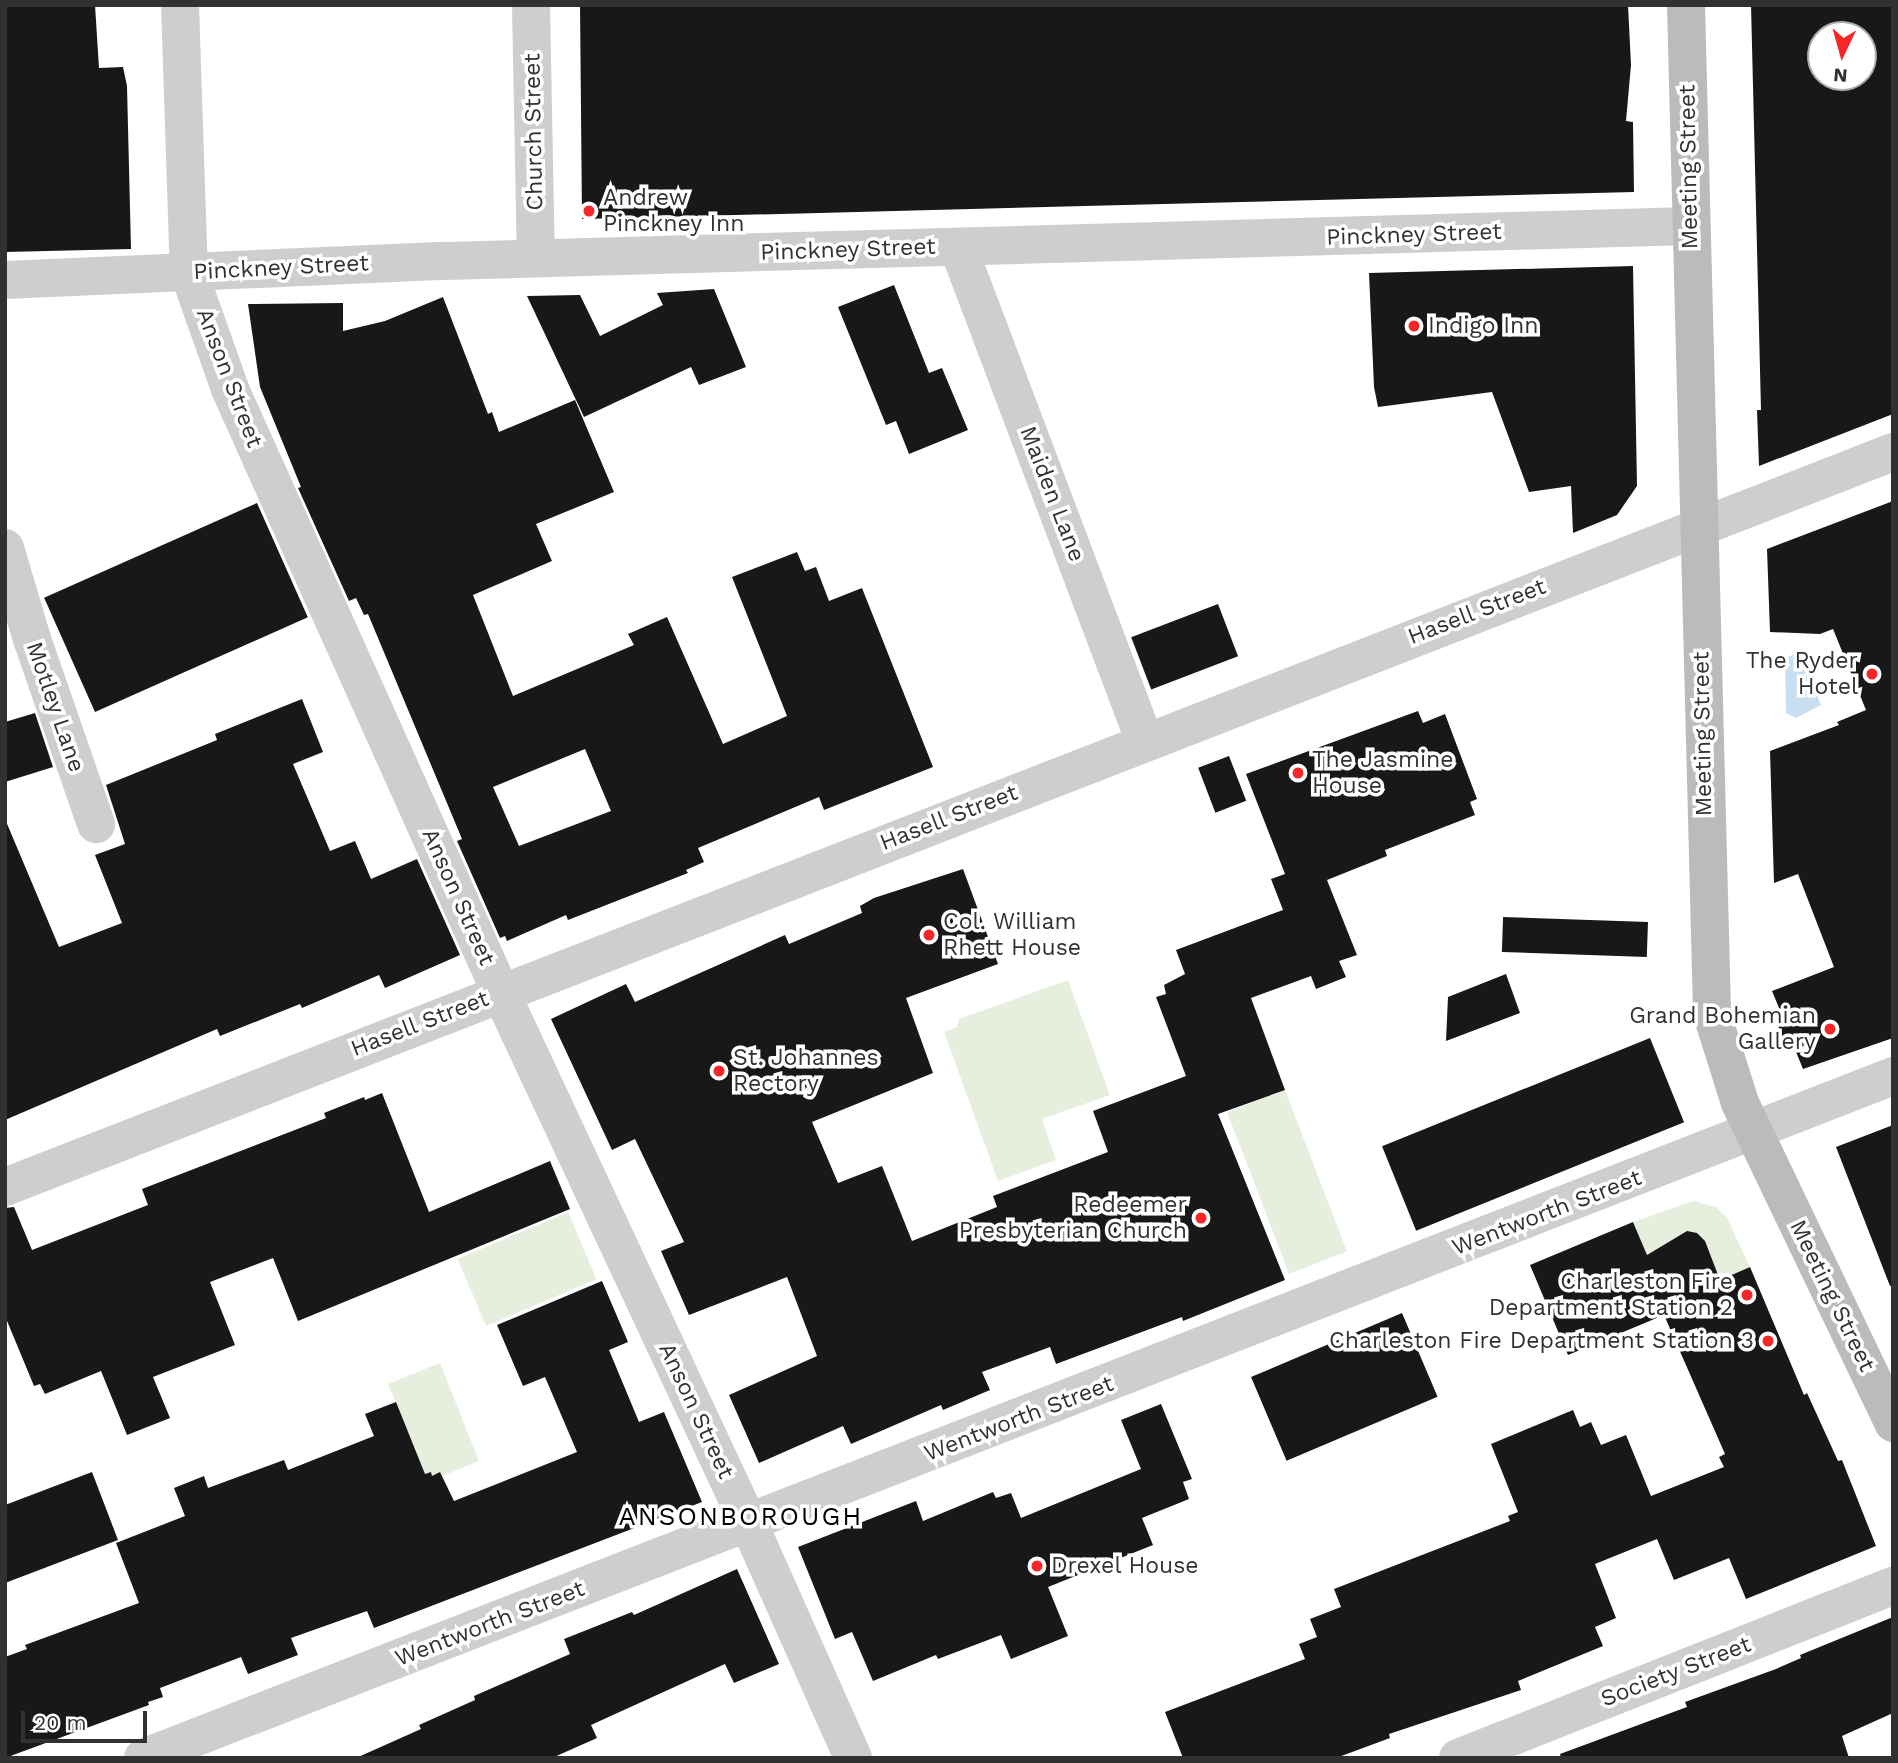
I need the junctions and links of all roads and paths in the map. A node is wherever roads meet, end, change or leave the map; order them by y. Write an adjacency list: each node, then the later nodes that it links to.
1 (180, 5): 7 (street, Anson Street)
2 (531, 5): 6 (street, Church Street)
3 (1686, 5): 4 (main road, Meeting Street)
4 (1690, 226): 5 (street, Pinckney Street); 10 (main road, Meeting Street)
5 (958, 247): 6 (street, Pinckney Street); 12 (street, Maiden Lane)
6 (536, 258): 7 (street, Pinckney Street)
7 (189, 273): 8 (street, Pinckney Street); 14 (street, Anson Street)
8 (5, 280)
9 (1893, 452): 10 (street, Hasell Street)
10 (1698, 526): 12 (street, Hasell Street); 16 (main road, Meeting Street)
11 (5, 548): 13 (street, Motley Lane)
12 (1145, 741): 14 (street, Hasell Street)
13 (96, 824)
14 (501, 993): 17 (street, Hasell Street); 19 (street, Anson Street)
15 (1893, 1076): 16 (street, Wentworth Street)
16 (1752, 1132): 18 (main road, Meeting Street); 19 (street, Wentworth Street)
17 (5, 1187)
18 (1893, 1423)
19 (749, 1524): 21 (street, Wentworth Street); 22 (street, Anson Street)
20 (1893, 1586): 23 (street, Society Street)
21 (143, 1758)
22 (853, 1758)
23 (1458, 1758)

